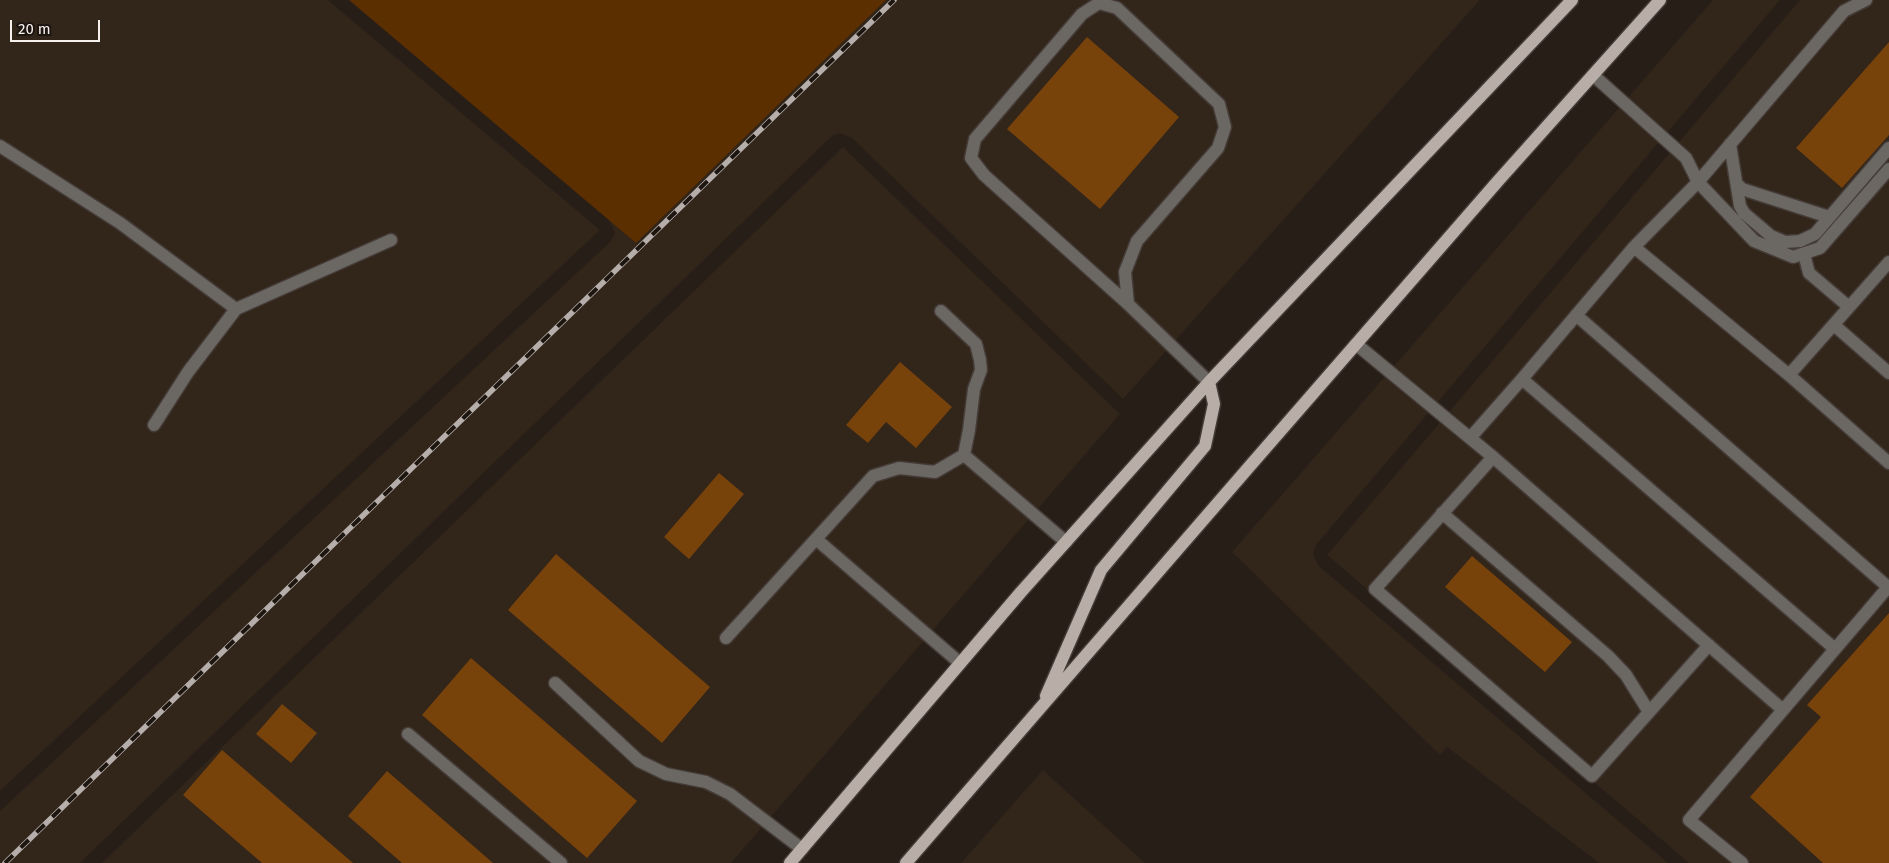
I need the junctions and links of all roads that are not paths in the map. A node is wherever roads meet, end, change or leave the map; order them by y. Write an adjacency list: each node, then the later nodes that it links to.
1 (1572, 0): 26 (main road)
2 (1660, 0): 4 (main road)
3 (1866, 0): 5 (lane)
4 (1593, 76): 9 (lane); 22 (main road)
5 (1730, 144): 9 (lane); 10 (lane)
6 (0, 146): 18 (lane)
7 (1889, 148): 11 (lane)
8 (1889, 169): 14 (lane)
9 (1698, 182): 13 (lane); 14 (lane)
10 (1736, 184): 11 (lane); 11 (lane)
11 (1830, 217)
12 (391, 240): 18 (lane)
13 (1634, 247): 20 (lane); 24 (lane)
14 (1804, 254): 17 (lane)
15 (1887, 268): 17 (lane)
16 (1128, 304): 16 (lane); 26 (lane)
17 (1849, 307): 21 (lane)
18 (236, 309): 27 (lane)
19 (941, 311): 29 (lane)
20 (1576, 315): 25 (lane); 35 (lane)
21 (1834, 325): 23 (lane); 24 (lane)
22 (1356, 344): 28 (lane); 41 (main road)
23 (1889, 372)
24 (1789, 375): 31 (lane)
25 (1522, 380): 28 (lane); 38 (lane)
26 (1209, 382): 34 (main road); 41 (main road)
27 (154, 425)
28 (1470, 438): 30 (lane)
29 (964, 455): 33 (lane); 34 (lane)
30 (1493, 457): 32 (lane); 37 (lane)
31 (1889, 463)
32 (1442, 513): 43 (lane); 43 (lane)
33 (816, 538): 36 (lane); 39 (lane)
34 (1066, 542): 39 (main road)
35 (1889, 586): 38 (lane)
36 (726, 638)
37 (1710, 645): 42 (lane); 43 (lane)
38 (1835, 649): 42 (lane)
39 (960, 663): 45 (main road)
40 (555, 683): 45 (lane)
41 (1041, 708): 48 (main road)
42 (1783, 710): 49 (lane)
43 (1649, 712)
44 (408, 734): 46 (lane)
45 (802, 849): 47 (main road)
46 (561, 863)
47 (790, 863)
48 (906, 863)
49 (1742, 863)

